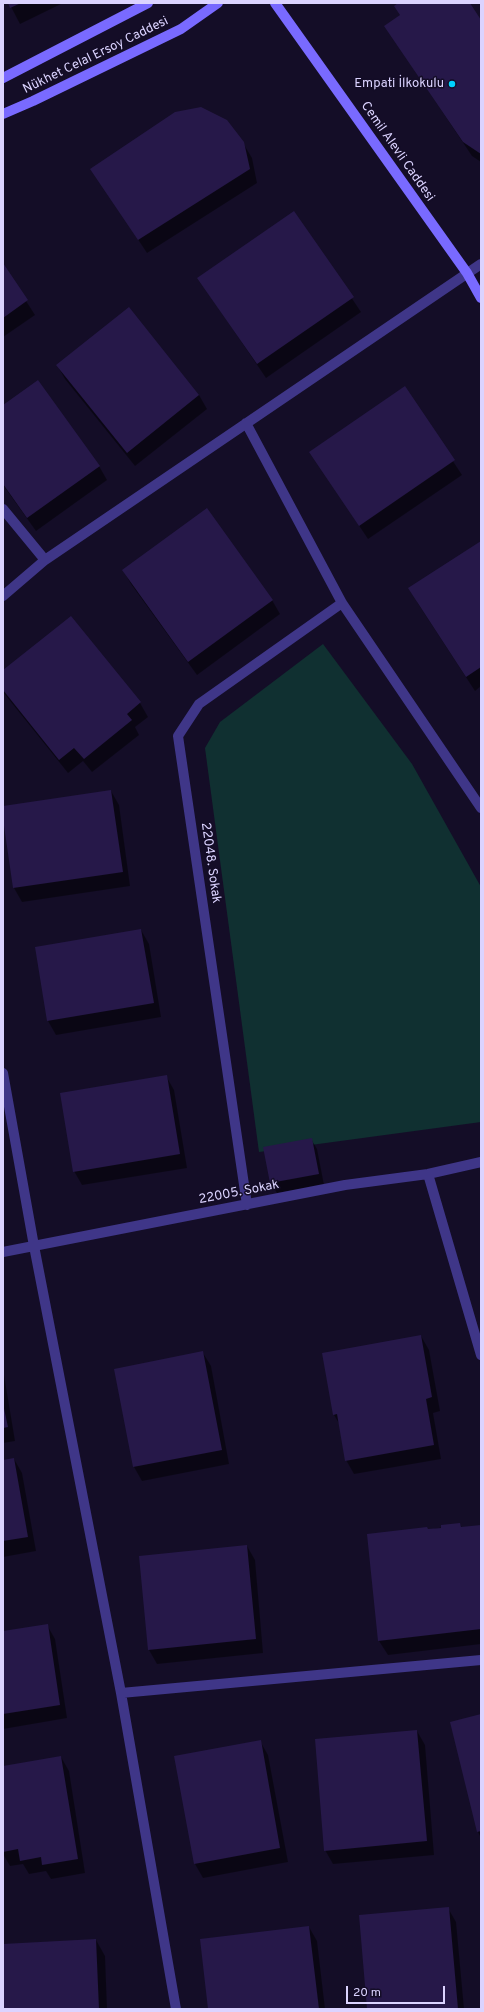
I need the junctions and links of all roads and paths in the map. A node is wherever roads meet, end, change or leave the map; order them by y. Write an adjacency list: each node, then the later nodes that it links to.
1 (148, 3): 4 (main road, Nükhet Celal Ersoy Caddesi)
2 (218, 3): 5 (main road, Nükhet Celal Ersoy Caddesi)
3 (275, 3): 7 (main road, Cemil Alevli Caddesi)
4 (3, 78)
5 (3, 114)
6 (481, 264): 7 (street)
7 (467, 273): 8 (main road, Cemil Alevli Caddesi); 9 (street)
8 (481, 298)
9 (246, 423): 11 (street); 13 (street)
10 (3, 509): 11 (street)
11 (45, 560): 12 (street)
12 (3, 596)
13 (342, 603): 14 (street); 18 (street, 22048. Sokak)
14 (481, 808)
15 (3, 1073): 19 (street)
16 (481, 1162): 17 (street, 22005. Sokak)
17 (428, 1174): 18 (street, 22005. Sokak); 21 (street)
18 (247, 1204): 19 (street, 22005. Sokak)
19 (34, 1246): 20 (street, 22005. Sokak); 23 (street)
20 (3, 1252)
21 (481, 1355)
22 (481, 1660): 23 (street)
23 (121, 1693): 24 (street)
24 (176, 2009)

